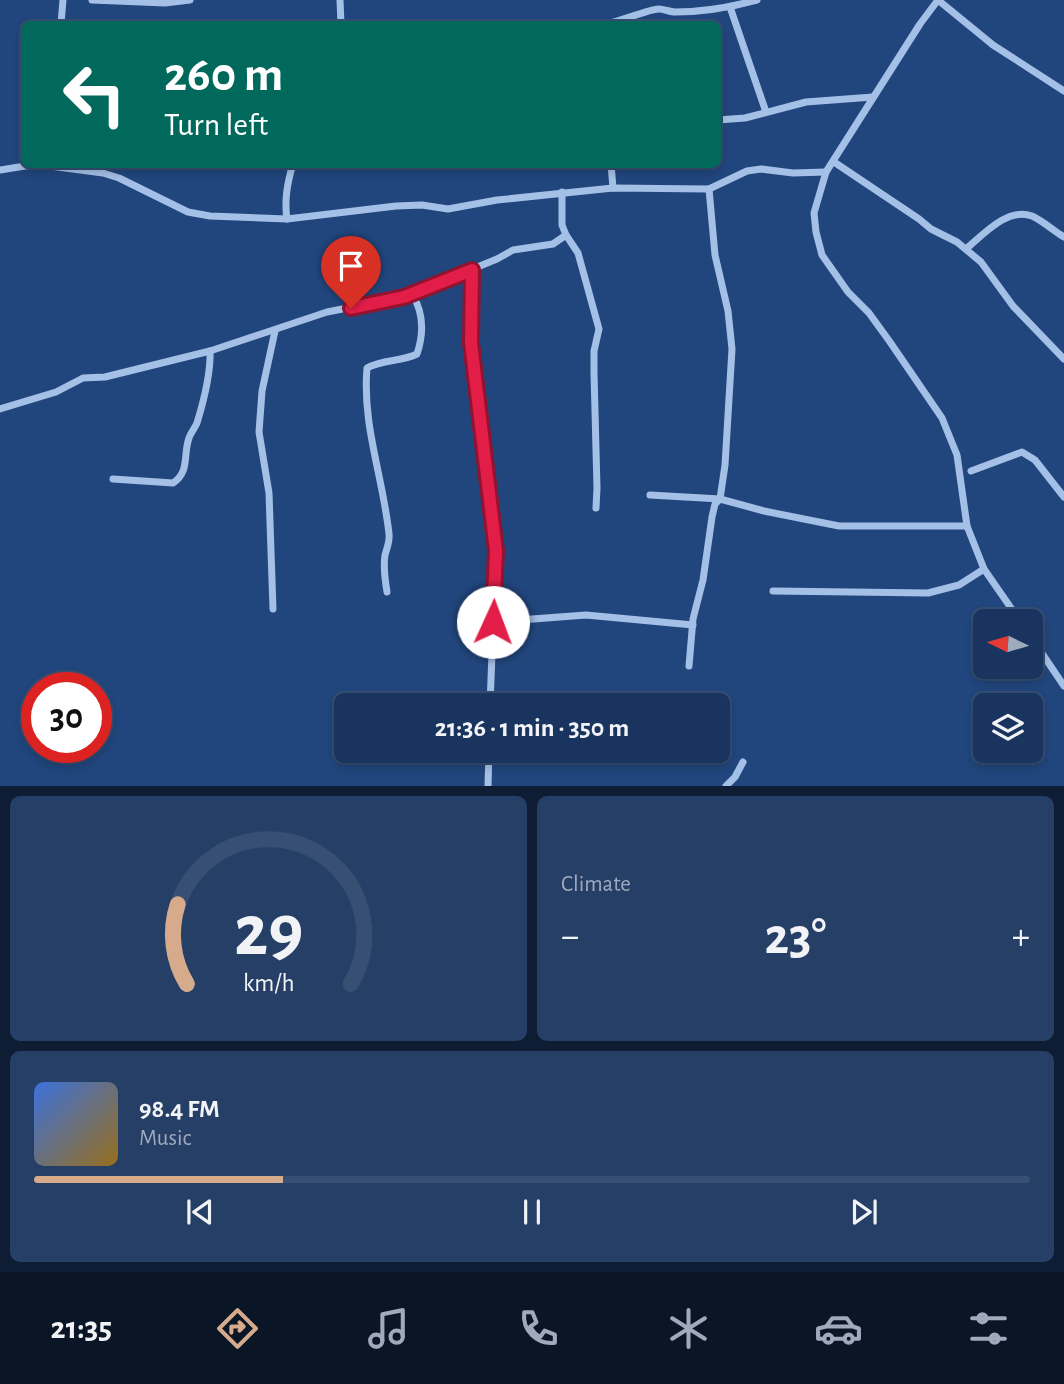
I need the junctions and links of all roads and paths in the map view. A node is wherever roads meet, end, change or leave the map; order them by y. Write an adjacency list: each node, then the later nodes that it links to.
1 (63, 0): 11 (street)
2 (92, 0): 8 (street)
3 (190, 0): 8 (street)
4 (340, 0): 12 (street)
5 (657, 0): 10 (street)
6 (757, 0): 9 (street)
7 (938, 0): 14 (street); 15 (street)
8 (121, 1)
9 (730, 7): 10 (street); 16 (street)
10 (658, 9): 13 (street)
11 (61, 21)
12 (341, 21)
13 (624, 21)
14 (1064, 90)
15 (873, 97): 16 (street); 18 (street)
16 (766, 112): 17 (street)
17 (721, 120)
18 (834, 162): 24 (street); 31 (street)
19 (21, 167): 23 (street)
20 (70, 168): 28 (street)
21 (292, 168): 28 (street)
22 (611, 168): 25 (street)
23 (0, 170)
24 (826, 172): 26 (street); 44 (street)
25 (613, 188): 26 (street); 27 (street)
26 (709, 188): 42 (street)
27 (562, 192): 28 (street); 29 (street)
28 (287, 219)
29 (566, 235): 32 (street); 43 (street)
30 (1064, 237): 31 (street)
31 (966, 249): 36 (street)
32 (472, 270): 33 (street); 50 (street)
33 (412, 294): 34 (street); 47 (street)
34 (275, 331): 35 (street); 48 (street)
35 (210, 351): 37 (street); 39 (street)
36 (1064, 359)
37 (0, 409)
38 (971, 471): 41 (street)
39 (113, 479)
40 (650, 495): 42 (street)
41 (1064, 497)
42 (720, 499): 44 (street); 51 (street)
43 (596, 508)
44 (967, 526): 45 (street)
45 (984, 569): 46 (street); 49 (street)
46 (773, 591)
47 (387, 592)
48 (274, 609)
49 (1012, 609)
50 (493, 622): 51 (street); 55 (street)
51 (693, 625): 53 (street)
52 (1043, 655): 54 (street)
53 (689, 666)
54 (1064, 686)
55 (490, 693)
56 (743, 762): 59 (street)
57 (489, 763): 58 (street)
58 (488, 786)
59 (726, 786)

